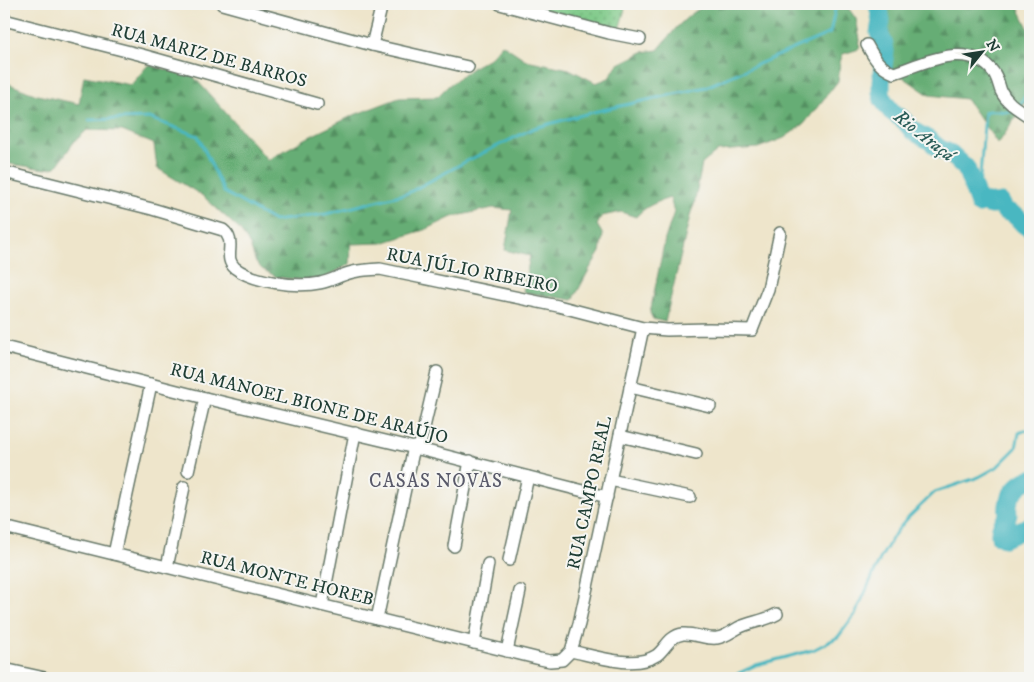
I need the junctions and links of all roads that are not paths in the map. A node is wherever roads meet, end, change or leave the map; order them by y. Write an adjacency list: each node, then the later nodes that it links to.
1 (222, 4): 6 (street)
2 (382, 4): 6 (street)
3 (500, 4): 5 (street)
4 (4, 20): 9 (street, RUA MARIZ DE BARROS)
5 (640, 39)
6 (372, 45): 8 (street)
7 (867, 45): 10 (street)
8 (468, 67)
9 (317, 104)
10 (1027, 114)
11 (4, 172): 13 (street, RUA JÚLIO RIBEIRO)
12 (780, 233): 13 (street)
13 (643, 328): 17 (street, RUA CAMPO REAL)
14 (4, 347): 16 (street, RUA MANOEL BIONE DE ARAÚJO)
15 (437, 372): 22 (street)
16 (151, 384): 18 (street, RUA MANOEL BIONE DE ARAÚJO); 33 (street)
17 (630, 387): 19 (street); 21 (street, RUA CAMPO REAL)
18 (205, 398): 20 (street, RUA MANOEL BIONE DE ARAÚJO); 25 (street)
19 (710, 406)
20 (355, 433): 22 (street, RUA MANOEL BIONE DE ARAÚJO); 38 (street)
21 (620, 436): 23 (street); 27 (street, RUA CAMPO REAL)
22 (417, 448): 24 (street, RUA MANOEL BIONE DE ARAÚJO); 40 (street)
23 (696, 454)
24 (470, 461): 26 (street, RUA MANOEL BIONE DE ARAÚJO); 32 (street)
25 (188, 471)
26 (528, 476): 29 (street, RUA MANOEL BIONE DE ARAÚJO); 34 (street)
27 (610, 480): 29 (street, RUA CAMPO REAL); 30 (street)
28 (184, 487): 36 (street)
29 (607, 497): 43 (street, RUA CAMPO REAL)
30 (690, 498)
31 (4, 527): 33 (street, RUA MONTE HOREB)
32 (454, 546)
33 (114, 554): 36 (street, RUA MONTE HOREB)
34 (509, 560)
35 (488, 564): 41 (street)
36 (167, 567): 38 (street, RUA MONTE HOREB)
37 (520, 591): 42 (street)
38 (322, 605): 40 (street, RUA MONTE HOREB)
39 (777, 614): 43 (street)
40 (377, 619): 41 (street, RUA MONTE HOREB)
41 (474, 643): 42 (street, RUA MONTE HOREB)
42 (507, 651): 44 (street, RUA MONTE HOREB)
43 (570, 651): 44 (street, RUA CAMPO REAL)
44 (562, 660)
45 (4, 669): 46 (street)
46 (46, 678)

